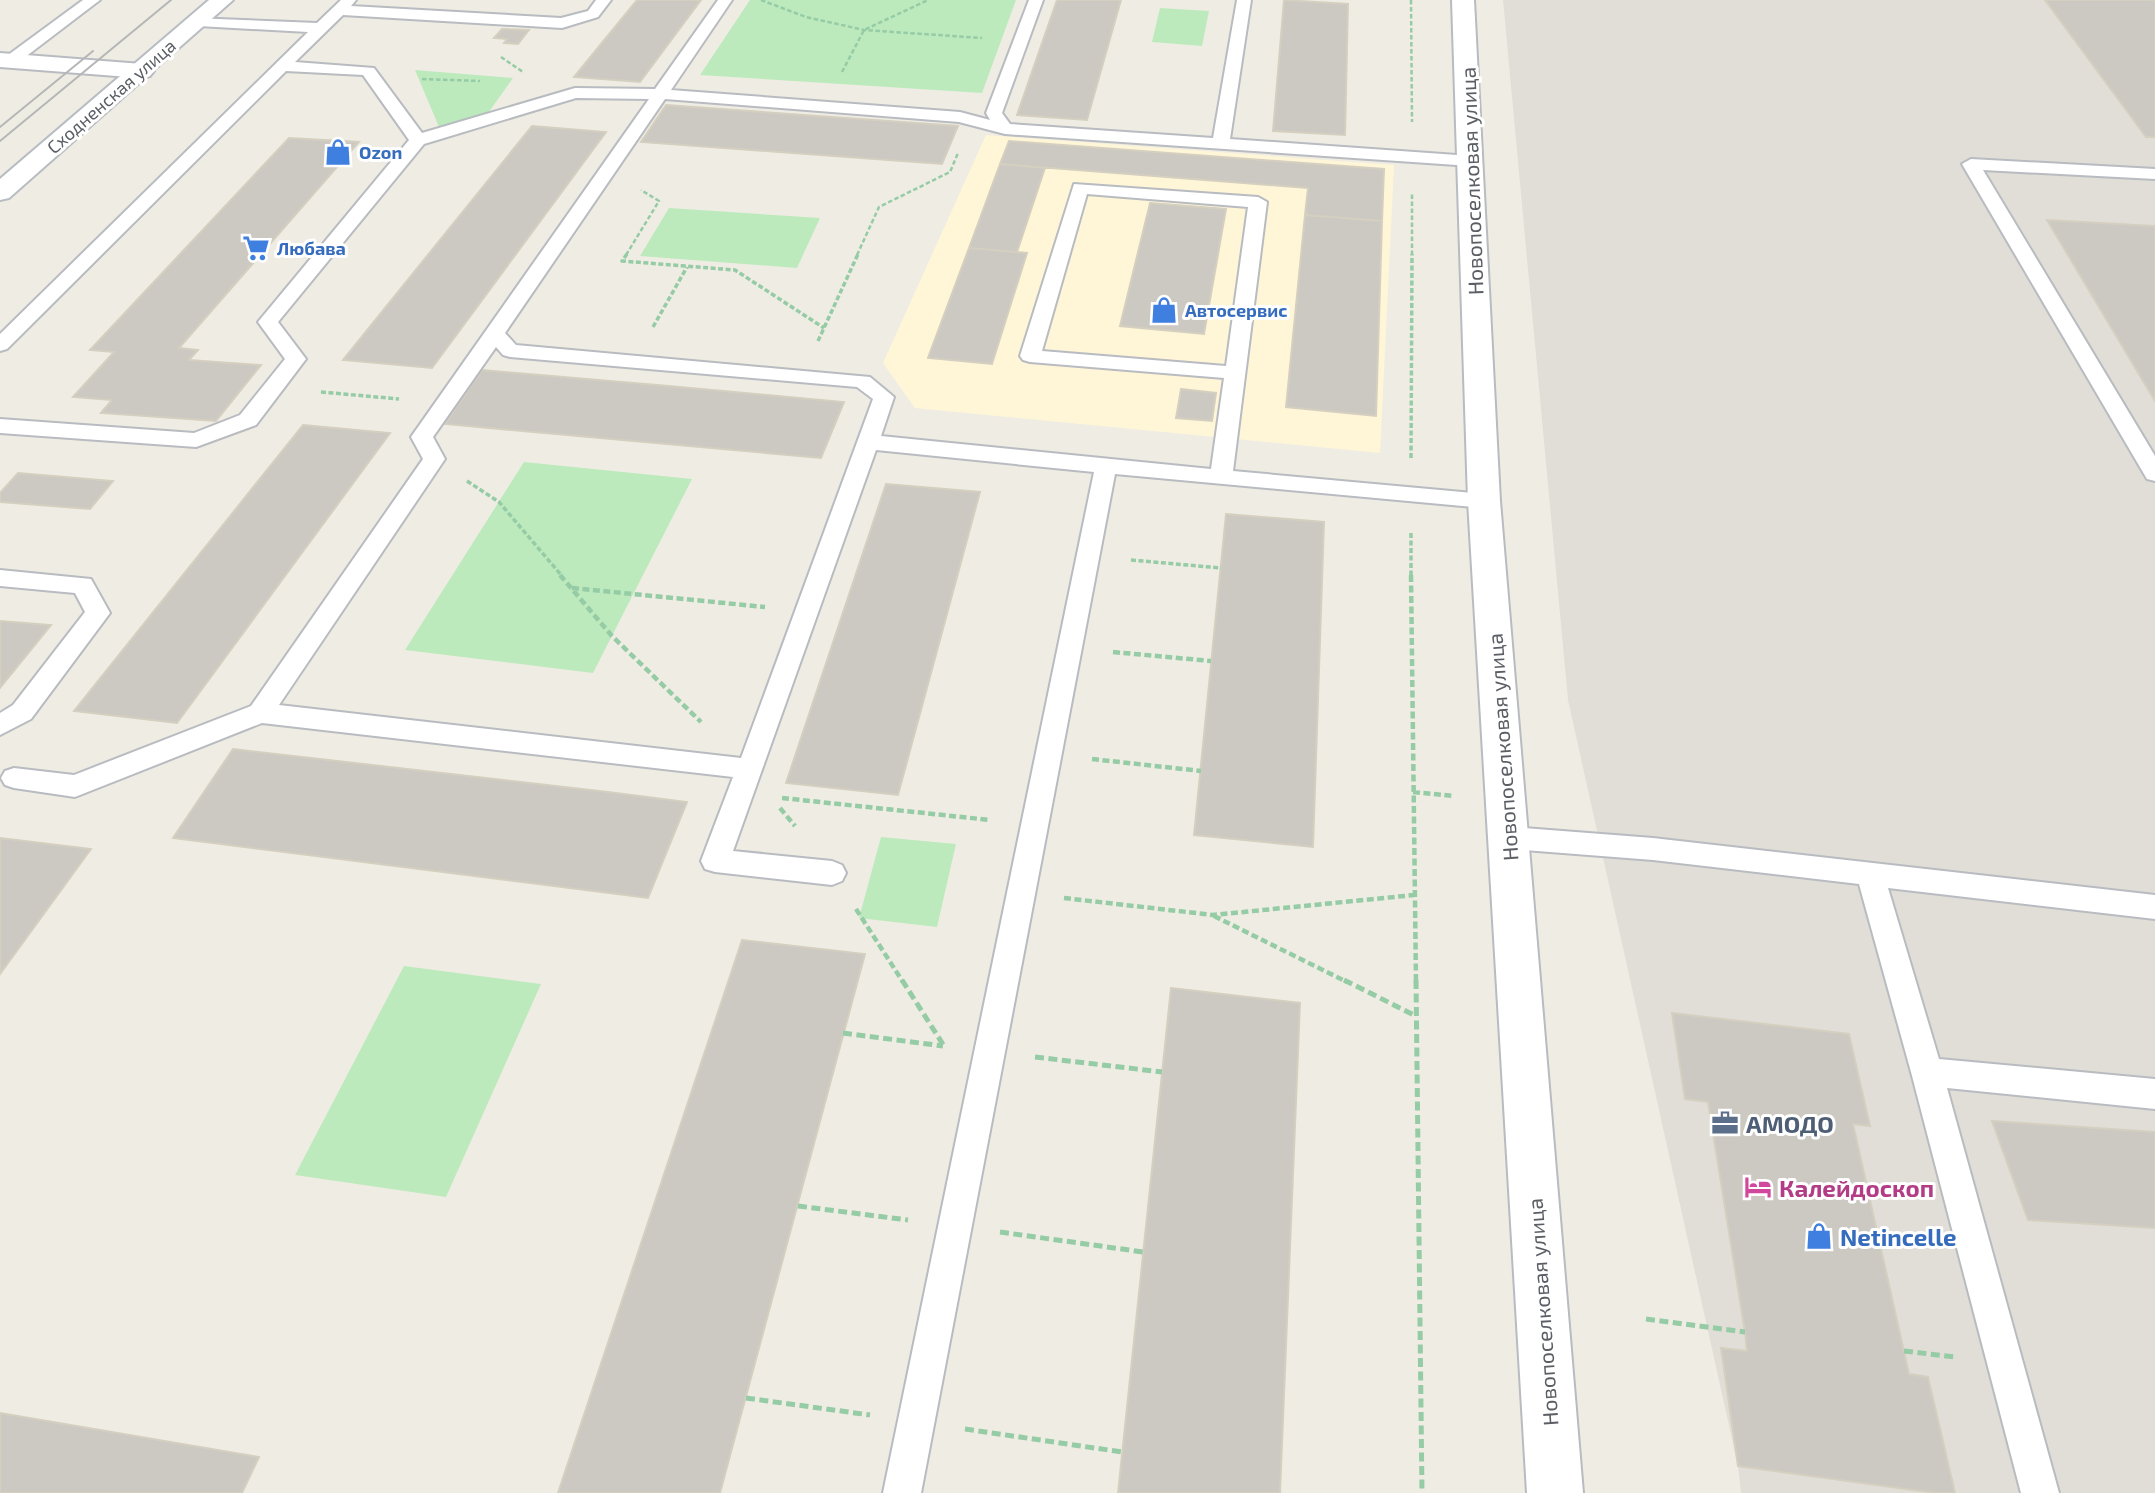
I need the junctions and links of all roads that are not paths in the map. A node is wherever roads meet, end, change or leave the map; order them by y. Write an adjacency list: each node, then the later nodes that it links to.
1 (93, 0): 11 (lane)
2 (222, 0): 9 (street, Сходненская улица)
3 (604, 0): 8 (lane)
4 (726, 0): 14 (lane)
5 (1036, 0): 15 (lane)
6 (1244, 0): 17 (lane)
7 (1463, 0): 18 (street, Новопоселковая улица)
8 (344, 5): 10 (lane)
9 (198, 21): 10 (lane); 13 (street, Сходненская улица)
10 (321, 28): 12 (lane)
11 (5, 60): 13 (street)
12 (282, 66): 16 (lane); 22 (lane)
13 (142, 71): 20 (street, Сходненская улица)
14 (660, 94): 15 (lane); 16 (lane); 21 (lane)
15 (1005, 129): 17 (lane)
16 (418, 140): 24 (lane)
17 (1220, 144): 18 (lane)
18 (1471, 161): 29 (street, Новопоселковая улица)
19 (2155, 174): 27 (lane)
20 (0, 192)
21 (495, 333): 25 (lane); 31 (lane)
22 (0, 345)
23 (1234, 373): 23 (lane); 28 (lane)
24 (0, 426)
25 (868, 442): 26 (lane); 33 (lane)
26 (1106, 466): 28 (lane); 41 (lane)
27 (2155, 474)
28 (1221, 477): 29 (lane)
29 (1484, 501): 35 (street, Новопоселковая улица)
30 (0, 578): 32 (lane)
31 (260, 713): 33 (lane); 34 (lane)
32 (0, 725)
33 (750, 769): 36 (lane)
34 (14, 778)
35 (1510, 838): 37 (lane); 42 (street, Новопоселковая улица)
36 (832, 873)
37 (1870, 874): 38 (lane); 39 (lane)
38 (2155, 908)
39 (1927, 1072): 40 (lane); 43 (lane)
40 (2155, 1094)
41 (902, 1493)
42 (1555, 1493)
43 (2040, 1493)

